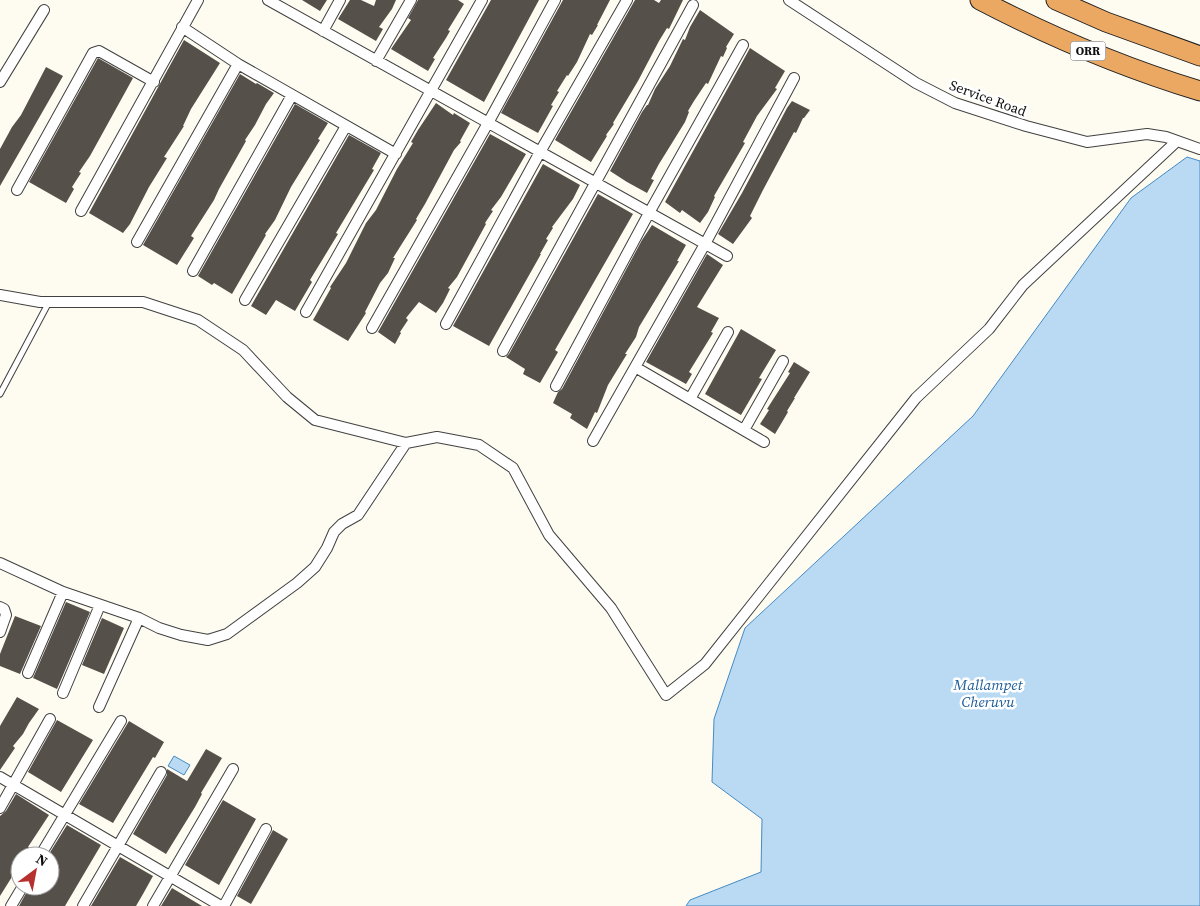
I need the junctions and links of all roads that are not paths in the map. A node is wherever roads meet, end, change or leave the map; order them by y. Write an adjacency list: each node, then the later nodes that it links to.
1 (198, 0): 13 (street)
2 (268, 0): 14 (street)
3 (340, 0): 14 (street)
4 (411, 0): 17 (street)
5 (482, 0): 22 (street)
6 (555, 0): 25 (street)
7 (627, 0): 29 (street)
8 (789, 0): 27 (street, Service Road)
9 (980, 0): 23 (highway, ORR)
10 (1056, 0): 16 (highway, ORR)
11 (694, 5): 31 (street)
12 (44, 10): 20 (street)
13 (182, 27): 18 (street); 21 (street)
14 (323, 31): 17 (street)
15 (744, 45): 34 (street)
16 (1200, 56)
17 (376, 61): 22 (street)
18 (238, 64): 24 (street); 35 (street)
19 (794, 78): 36 (street)
20 (0, 82)
21 (154, 82): 32 (street); 33 (street)
22 (431, 91): 25 (street); 30 (street)
23 (1200, 91)
24 (292, 95): 26 (street); 38 (street)
25 (488, 123): 29 (street); 44 (street)
26 (346, 126): 30 (street); 40 (street)
27 (1177, 141): 28 (street, Service Road); 55 (street)
28 (1200, 149)
29 (540, 152): 31 (street); 43 (street)
30 (396, 154): 42 (street)
31 (596, 183): 34 (street); 46 (street)
32 (17, 190)
33 (81, 210)
34 (649, 212): 36 (street); 49 (street)
35 (137, 242)
36 (705, 244): 37 (street); 48 (street)
37 (727, 256)
38 (193, 271)
39 (0, 295): 41 (street)
40 (245, 300)
41 (49, 302): 50 (lane); 55 (street)
42 (306, 312)
43 (446, 324)
44 (372, 328)
45 (728, 332): 51 (street)
46 (503, 351)
47 (783, 361): 52 (street)
48 (635, 368): 51 (street); 53 (street)
49 (556, 386)
50 (0, 394)
51 (690, 399): 52 (street)
52 (744, 430): 54 (street)
53 (594, 441)
54 (764, 442)
55 (406, 444): 60 (street)
56 (0, 563): 57 (street)
57 (63, 592): 58 (street); 62 (street)
58 (100, 605): 60 (street); 63 (street)
59 (0, 607): 61 (street)
60 (139, 618): 64 (street)
61 (0, 632)
62 (28, 674)
63 (63, 693)
64 (99, 707)
65 (50, 719): 70 (street)
66 (120, 721): 72 (street)
67 (233, 769): 76 (street)
68 (161, 772): 75 (street)
69 (0, 777): 70 (street)
70 (14, 785): 71 (street); 72 (street)
71 (0, 808)
72 (65, 814): 74 (street); 75 (street)
73 (266, 829): 79 (street)
74 (46, 846)
75 (119, 846): 76 (street); 77 (street)
76 (170, 876): 78 (street); 79 (street)
77 (83, 906)
78 (153, 906)
79 (222, 906)

